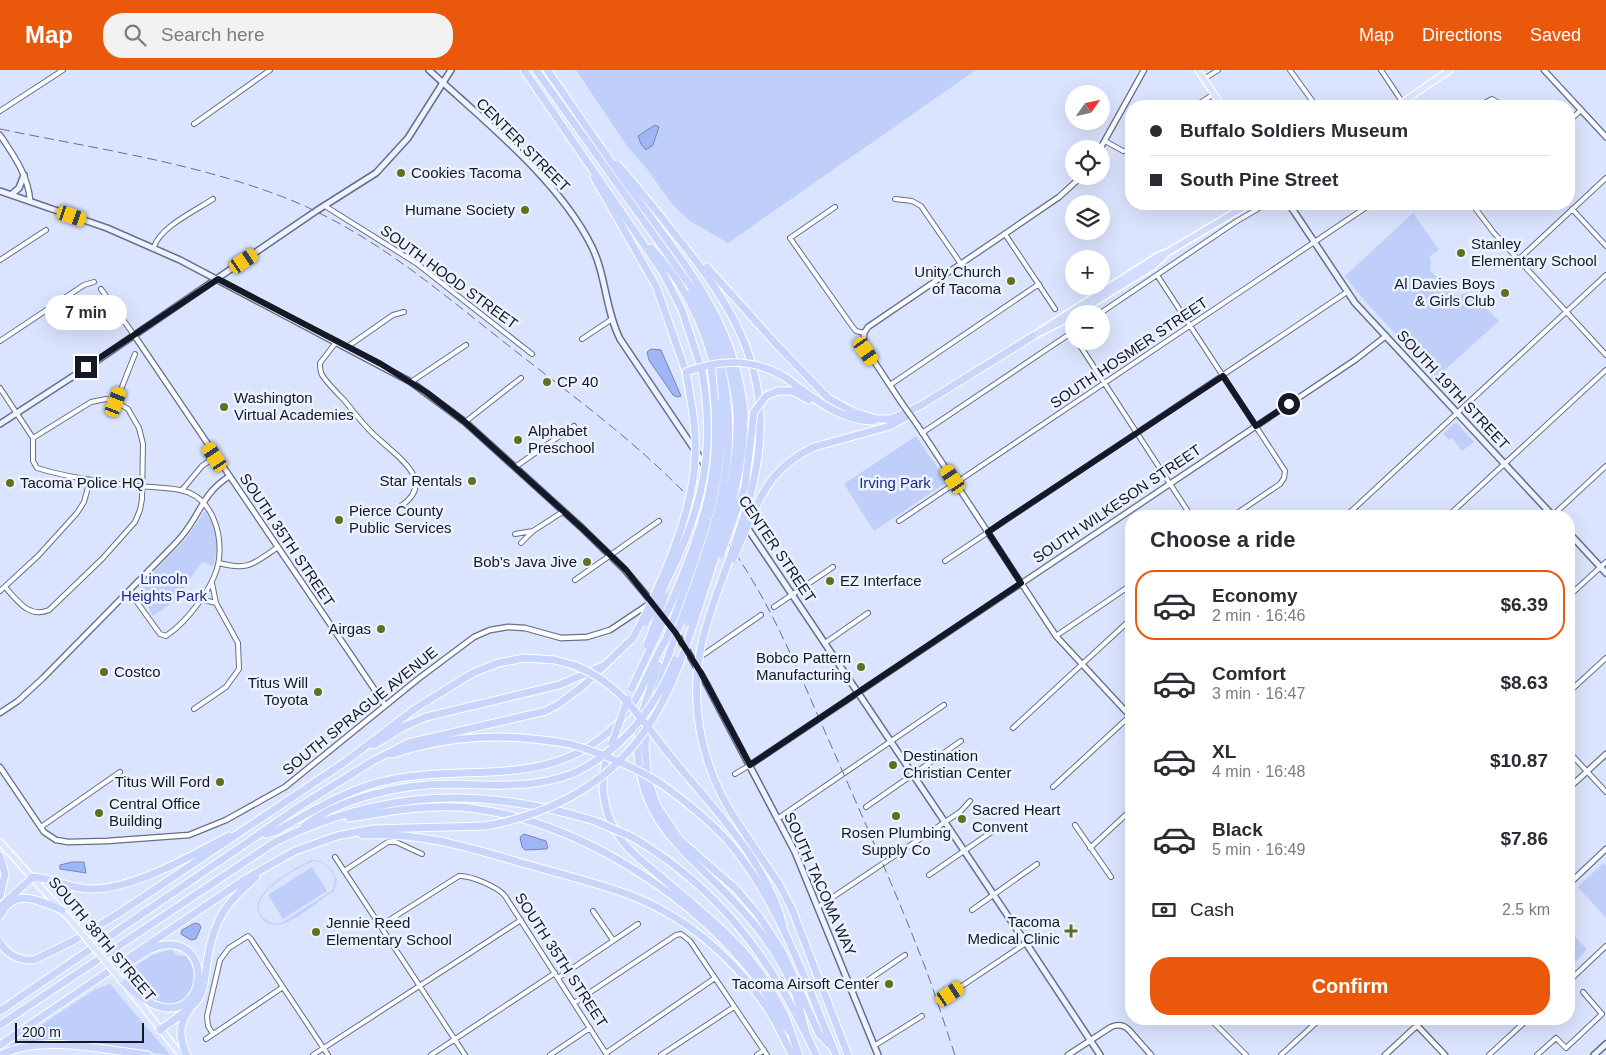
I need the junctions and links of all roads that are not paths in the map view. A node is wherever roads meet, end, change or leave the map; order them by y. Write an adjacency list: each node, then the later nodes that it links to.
1 (63, 70): 28 (street)
2 (270, 70): 30 (street)
3 (429, 70): 16 (main road, CENTER STREET)
4 (450, 70): 16 (main road)
5 (524, 70): 37 (highway)
6 (536, 70): 57 (highway)
7 (547, 70): 35 (highway)
8 (1144, 70): 18 (street)
9 (1198, 70): 15 (main road)
10 (1218, 70): 15 (street)
11 (1290, 70): 21 (street)
12 (1381, 70): 22 (street)
13 (1450, 70): 23 (main road)
14 (1544, 70): 24 (street)
15 (1204, 79): 17 (main road)
16 (443, 83): 46 (main road); 80 (main road, CENTER STREET)
17 (1214, 94): 19 (street); 20 (main road)
18 (1128, 100)
19 (1204, 100)
20 (1218, 100)
21 (1312, 100)
22 (1401, 100)
23 (1409, 100)
24 (1572, 100)
25 (1575, 104): 27 (street)
26 (1125, 105): 33 (street)
27 (1581, 110): 29 (street); 32 (street)
28 (0, 112)
29 (1575, 116)
30 (194, 124)
31 (0, 135): 38 (street)
32 (1606, 136)
33 (1106, 140)
34 (1110, 144): 36 (street)
35 (603, 149): 49 (highway); 109 (highway)
36 (1125, 151)
37 (589, 166): 59 (highway); 99 (highway)
38 (24, 175): 42 (main road); 45 (street)
39 (1606, 178): 47 (street)
40 (1072, 185): 60 (street)
41 (0, 190): 42 (main road, SOUTH TACOMA WAY)
42 (12, 194): 45 (main road, SOUTH TACOMA WAY)
43 (213, 199): 63 (street)
44 (895, 199): 67 (street)
45 (30, 200): 63 (main road, SOUTH TACOMA WAY)
46 (325, 206): 70 (main road); 95 (street, SOUTH HOOD STREET)
47 (1575, 206)
48 (835, 208): 83 (street)
49 (656, 210): 112 (highway); 162 (highway, bridge)
50 (1239, 210): 64 (highway)
51 (1256, 210): 68 (street)
52 (1292, 210): 61 (main road, SOUTH 19TH STREET)
53 (1362, 210): 61 (street, SOUTH HOSMER STREET)
54 (1478, 210): 66 (street)
55 (1571, 210): 66 (street)
56 (1573, 210): 62 (street)
57 (648, 229): 107 (highway); 109 (highway)
58 (46, 230): 65 (street)
59 (637, 233): 107 (highway); 151 (highway, bridge)
60 (1005, 234): 67 (street); 72 (street)
61 (1314, 242): 74 (main road, SOUTH 19TH STREET); 82 (street, SOUTH HOSMER STREET)
62 (1606, 246)
63 (154, 247): 70 (main road, SOUTH TACOMA WAY)
64 (1168, 252): 75 (highway); 85 (highway)
65 (0, 260)
66 (1518, 260): 79 (street)
67 (961, 264): 83 (street)
68 (1157, 275): 76 (street); 82 (street)
69 (1606, 275): 79 (street)
70 (218, 279): 84 (main road); 90 (main road, SOUTH TACOMA WAY)
71 (94, 282): 89 (street)
72 (1039, 284): 77 (street); 104 (street)
73 (101, 289): 84 (street, SOUTH 35TH STREET)
74 (1347, 292): 86 (main road, SOUTH 19TH STREET); 100 (street)
75 (1089, 305)
76 (1110, 307)
77 (1056, 308)
78 (404, 312): 92 (street)
79 (1566, 312): 96 (street); 111 (street)
80 (612, 319): 88 (street); 168 (main road, CENTER STREET)
81 (1065, 319): 85 (highway)
82 (1190, 326): 100 (street); 103 (street, SOUTH HOSMER STREET)
83 (864, 333): 104 (street)
84 (134, 335): 110 (main road); 121 (street, SOUTH 35TH STREET)
85 (1033, 336): 108 (highway)
86 (1386, 336): 111 (main road, SOUTH 19TH STREET); 117 (street, SOUTH WILKESON STREET)
87 (1065, 338): 118 (street)
88 (582, 339)
89 (0, 341)
90 (337, 341): 92 (main road, SOUTH TACOMA WAY); 132 (street)
91 (466, 345): 102 (street)
92 (347, 347): 102 (main road, SOUTH TACOMA WAY)
93 (1083, 350): 103 (street)
94 (135, 354): 106 (street)
95 (532, 354)
96 (1606, 355)
97 (711, 365): 99 (highway, bridge); 113 (highway, bridge); 185 (highway, bridge)
98 (1606, 370): 122 (street)
99 (686, 372): 177 (highway, bridge)
100 (1223, 376): 117 (street); 119 (street)
101 (521, 378): 114 (street)
102 (411, 382): 114 (main road, SOUTH TACOMA WAY)
103 (1105, 383): 119 (street); 127 (street, SOUTH HOSMER STREET)
104 (890, 385): 118 (street, bridge)
105 (0, 388): 110 (street)
106 (116, 402): 120 (street); 129 (street)
107 (724, 402): 178 (highway, bridge); 287 (highway, bridge)
108 (920, 406): 112 (highway); 162 (highway, bridge)
109 (740, 412): 160 (highway, bridge); 218 (highway, bridge)
110 (17, 413): 115 (main road); 120 (street)
111 (1457, 413): 122 (main road, SOUTH 19TH STREET); 136 (street)
112 (892, 419): 113 (highway)
113 (857, 420): 160 (highway, bridge)
114 (465, 422): 124 (main road, SOUTH TACOMA WAY)
115 (0, 424)
116 (574, 426): 124 (street)
117 (1256, 426): 128 (street, SOUTH WILKESON STREET); 135 (street)
118 (922, 432): 127 (street)
119 (1137, 433): 128 (street); 145 (street)
120 (33, 438): 126 (street)
121 (215, 457): 125 (street, SOUTH 35TH STREET); 130 (street)
122 (1504, 464): 137 (street); 138 (main road, SOUTH 19TH STREET)
123 (1606, 466): 139 (street)
124 (515, 467): 140 (main road, SOUTH TACOMA WAY)
125 (228, 477): 131 (street); 149 (street, SOUTH 35TH STREET)
126 (90, 480): 129 (street); 163 (street)
127 (956, 483): 143 (street, SOUTH HOSMER STREET); 145 (street)
128 (1170, 484): 133 (street, SOUTH WILKESON STREET); 134 (street)
129 (142, 487): 130 (street); 163 (street)
130 (182, 490): 131 (street)
131 (202, 503): 154 (street); 166 (street)
132 (401, 506)
133 (1131, 510)
134 (1187, 510)
135 (1242, 510)
136 (1354, 510)
137 (1454, 510)
138 (1546, 510)
139 (1558, 510)
140 (564, 511): 144 (street); 150 (main road, SOUTH TACOMA WAY)
141 (1125, 514): 161 (street, SOUTH WILKESON STREET)
142 (659, 521): 150 (street)
143 (899, 521)
144 (533, 531): 146 (street); 148 (street)
145 (988, 532): 152 (street); 161 (street)
146 (515, 534)
147 (1575, 540): 156 (main road)
148 (521, 543)
149 (278, 547): 154 (street); 188 (street, SOUTH 35TH STREET)
150 (610, 555): 158 (street); 171 (main road, SOUTH TACOMA WAY)
151 (679, 557): 177 (highway, bridge); 185 (highway, bridge)
152 (945, 561)
153 (1606, 562): 156 (street)
154 (219, 563): 159 (street)
155 (833, 567): 168 (street)
156 (1600, 567): 157 (main road); 165 (street)
157 (1606, 573)
158 (575, 580)
159 (212, 583): 169 (street); 170 (street)
160 (706, 583): 221 (highway, bridge)
161 (1021, 583): 176 (street); 186 (street, SOUTH WILKESON STREET)
162 (720, 586): 304 (highway, bridge)
163 (5, 587): 167 (street)
164 (1125, 589): 176 (street)
165 (1575, 590)
166 (129, 591): 169 (street); 191 (street)
167 (0, 592)
168 (792, 594): 172 (street); 179 (main road, CENTER STREET)
169 (200, 599): 170 (street)
170 (216, 602): 189 (street)
171 (652, 602): 181 (main road, SOUTH TACOMA WAY); 188 (street, SOUTH SPRAGUE AVENUE)
172 (774, 607)
173 (868, 613): 179 (street)
174 (761, 616): 181 (street)
175 (1125, 625): 182 (street)
176 (1056, 636): 182 (street)
177 (633, 638): 183 (highway)
178 (666, 640): 220 (highway); 277 (highway)
179 (825, 643): 186 (main road, CENTER STREET)
180 (1606, 658): 184 (street)
181 (694, 662): 200 (main road, SOUTH TACOMA WAY)
182 (1082, 664): 190 (street); 193 (street)
183 (603, 666): 198 (highway); 199 (highway)
184 (1575, 686)
185 (632, 688): 276 (highway, bridge)
186 (858, 692): 194 (main road, CENTER STREET); 200 (street, SOUTH WILKESON STREET)
187 (944, 704): 194 (street)
188 (385, 705): 217 (street, SOUTH SPRAGUE AVENUE)
189 (194, 710)
190 (1125, 710)
191 (0, 713)
192 (1125, 721): 207 (street)
193 (1013, 728)
194 (891, 741): 205 (main road, CENTER STREET); 213 (street)
195 (960, 741): 205 (street)
196 (1606, 754): 203 (street)
197 (1575, 759): 203 (street)
198 (372, 761): 220 (highway); 249 (highway, bridge)
199 (345, 762): 211 (highway); 249 (highway, bridge)
200 (750, 765): 204 (street, SOUTH WILKESON STREET); 213 (main road, SOUTH TACOMA WAY)
201 (0, 766): 217 (street)
202 (120, 772): 217 (street)
203 (1587, 772): 206 (street); 208 (street)
204 (735, 774)
205 (913, 774): 210 (street); 215 (main road, CENTER STREET)
206 (1575, 783)
207 (1053, 787)
208 (1606, 792)
209 (970, 801): 215 (street)
210 (866, 807)
211 (277, 808): 233 (highway); 248 (highway)
212 (1125, 816): 223 (street)
213 (777, 819): 239 (main road, SOUTH TACOMA WAY)
214 (327, 821): 218 (highway); 276 (highway); 277 (highway, bridge)
215 (946, 822): 225 (main road, CENTER STREET); 239 (street)
216 (1075, 825): 223 (street)
217 (41, 827)
218 (298, 831): 269 (highway)
219 (993, 831): 225 (street)
220 (259, 836): 267 (highway)
221 (337, 836): 230 (highway); 301 (highway)
222 (0, 842): 233 (main road, SOUTH 38TH STREET)
223 (1090, 848): 234 (street)
224 (1606, 849): 235 (street)
225 (964, 851): 232 (street); 236 (main road, CENTER STREET)
226 (422, 854): 231 (street)
227 (0, 856): 237 (highway)
228 (335, 857): 231 (street)
229 (1037, 864): 236 (street)
230 (267, 866): 263 (highway); 264 (highway)
231 (344, 871): 246 (street)
232 (929, 875)
233 (33, 877): 238 (highway); 240 (main road, SOUTH 38TH STREET)
234 (1111, 877)
235 (1575, 878)
236 (994, 895): 241 (street); 250 (main road, CENTER STREET)
237 (0, 896)
238 (0, 907)
239 (818, 908): 260 (main road, SOUTH TACOMA WAY)
240 (62, 910): 243 (highway); 257 (main road, SOUTH 38TH STREET, bridge)
241 (972, 910)
242 (593, 911): 247 (street)
243 (0, 916)
244 (521, 920): 246 (street, SOUTH 35TH STREET); 253 (street, SOUTH 35TH STREET); 258 (street)
245 (638, 924): 247 (street)
246 (380, 926): 258 (street)
247 (613, 940): 255 (street)
248 (0, 942)
249 (788, 942): 287 (highway)
250 (1026, 943): 262 (street); 281 (main road, CENTER STREET)
251 (1606, 946): 254 (street)
252 (905, 955): 260 (street)
253 (555, 973): 255 (street, SOUTH 35TH STREET); 280 (street)
254 (1575, 975)
255 (558, 978): 265 (street, SOUTH 35TH STREET)
256 (715, 978): 265 (street); 266 (street); 288 (street)
257 (121, 980): 264 (highway); 275 (main road, SOUTH 38TH STREET)
258 (420, 986): 280 (street); 285 (street)
259 (283, 987): 278 (street); 278 (street); 285 (street)
260 (852, 991): 284 (main road, SOUTH TACOMA WAY)
261 (1582, 992): 314 (street)
262 (950, 994)
263 (197, 1001): 275 (highway); 292 (highway)
264 (61, 1003): 283 (highway)
265 (574, 1003): 274 (street, SOUTH 35TH STREET)
266 (734, 1007): 286 (street); 298 (street)
267 (0, 1011)
268 (922, 1016): 284 (street)
269 (0, 1025)
270 (1219, 1025): 309 (street)
271 (1314, 1025): 310 (street)
272 (1417, 1025): 311 (street); 312 (street)
273 (1522, 1025): 313 (street)
274 (590, 1028): 288 (street, SOUTH 35TH STREET); 297 (street)
275 (160, 1030): 291 (main road, SOUTH 38TH STREET)
276 (789, 1031): 302 (highway)
277 (806, 1032): 303 (highway)
278 (213, 1034): 279 (street)
279 (206, 1039)
280 (454, 1040): 295 (street); 296 (street)
281 (1090, 1041): 306 (street); 307 (main road, CENTER STREET); 308 (street)
282 (1606, 1044): 315 (main road)
283 (0, 1046)
284 (874, 1046): 305 (main road, SOUTH TACOMA WAY)
285 (323, 1048): 293 (street); 294 (street)
286 (764, 1050): 299 (street); 300 (street)
287 (835, 1051)
288 (606, 1054)
289 (1, 1055): 290 (highway)
290 (148, 1055)
291 (181, 1055)
292 (187, 1055)
293 (313, 1055)
294 (328, 1055)
295 (431, 1055)
296 (465, 1055)
297 (550, 1055)
298 (661, 1055)
299 (757, 1055)
300 (767, 1055)
301 (792, 1055)
302 (799, 1055)
303 (816, 1055)
304 (848, 1055)
305 (878, 1055)
306 (1068, 1055)
307 (1100, 1055)
308 (1151, 1055)
309 (1246, 1055)
310 (1281, 1055)
311 (1385, 1055)
312 (1445, 1055)
313 (1489, 1055)
314 (1538, 1055)
315 (1594, 1055)

